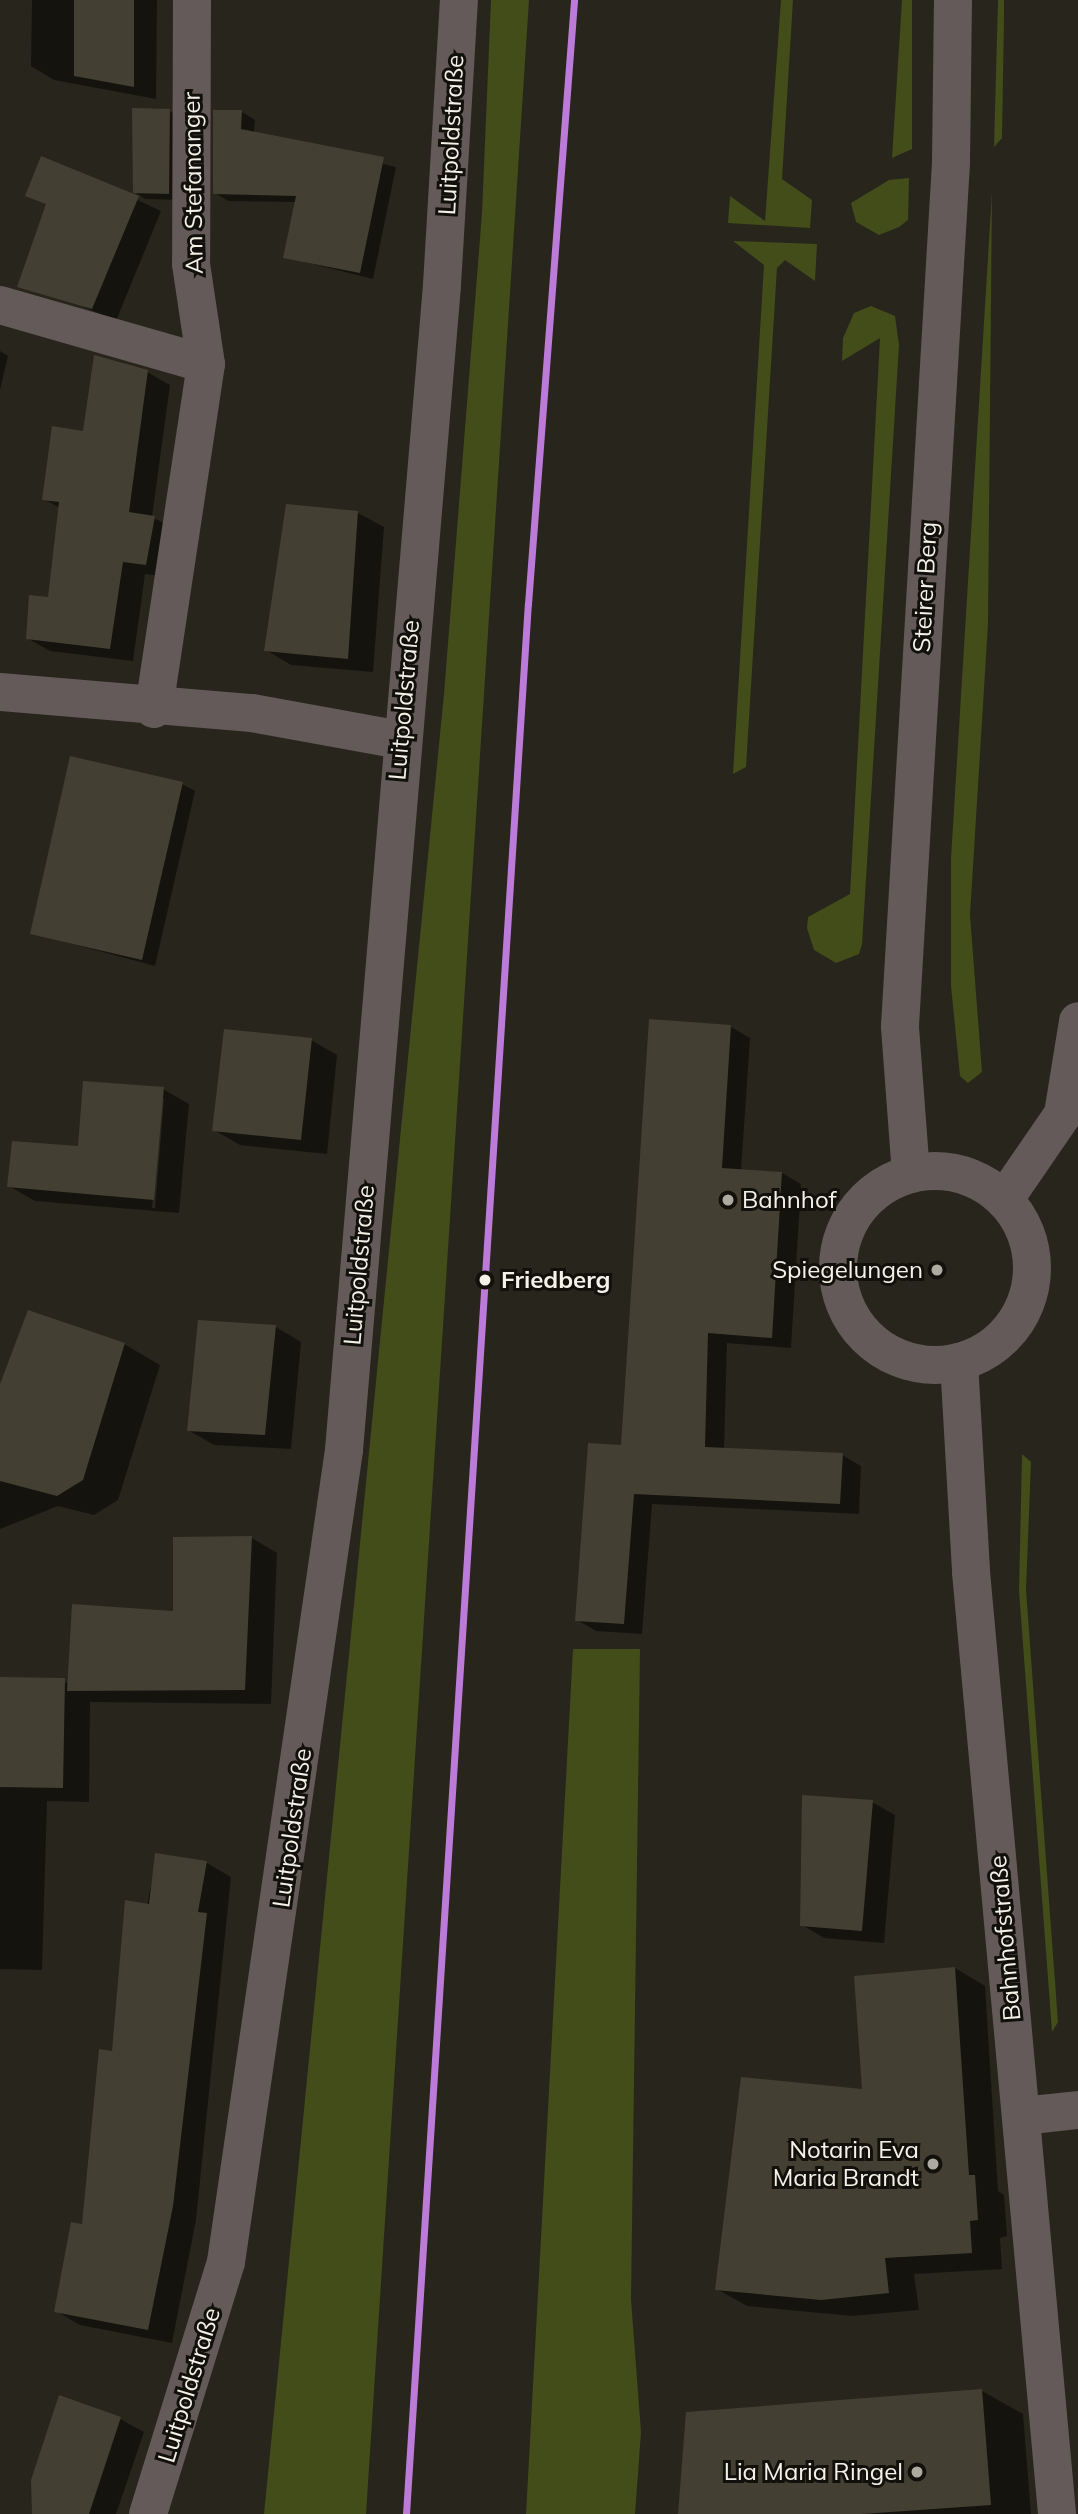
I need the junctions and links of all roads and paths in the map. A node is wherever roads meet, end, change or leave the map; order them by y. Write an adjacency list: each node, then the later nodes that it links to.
1 (192, 0): 5 (street, Am Stefananger)
2 (459, 0): 8 (street, Luitpoldstraße)
3 (953, 0): 10 (street, Steirer Berg)
4 (0, 305): 5 (street)
5 (206, 365): 7 (street, Am Stefananger)
6 (0, 692): 7 (street)
7 (153, 709): 8 (street)
8 (401, 740): 15 (street, Luitpoldstraße)
9 (1078, 1021): 11 (street)
10 (911, 1174): 11 (street); 12 (street)
11 (1004, 1200): 12 (street)
12 (959, 1362): 14 (street, Bahnhofstraße)
13 (1078, 2110): 14 (street)
14 (1022, 2116): 16 (street, Bahnhofstraße)
15 (148, 2514)
16 (1057, 2514)

